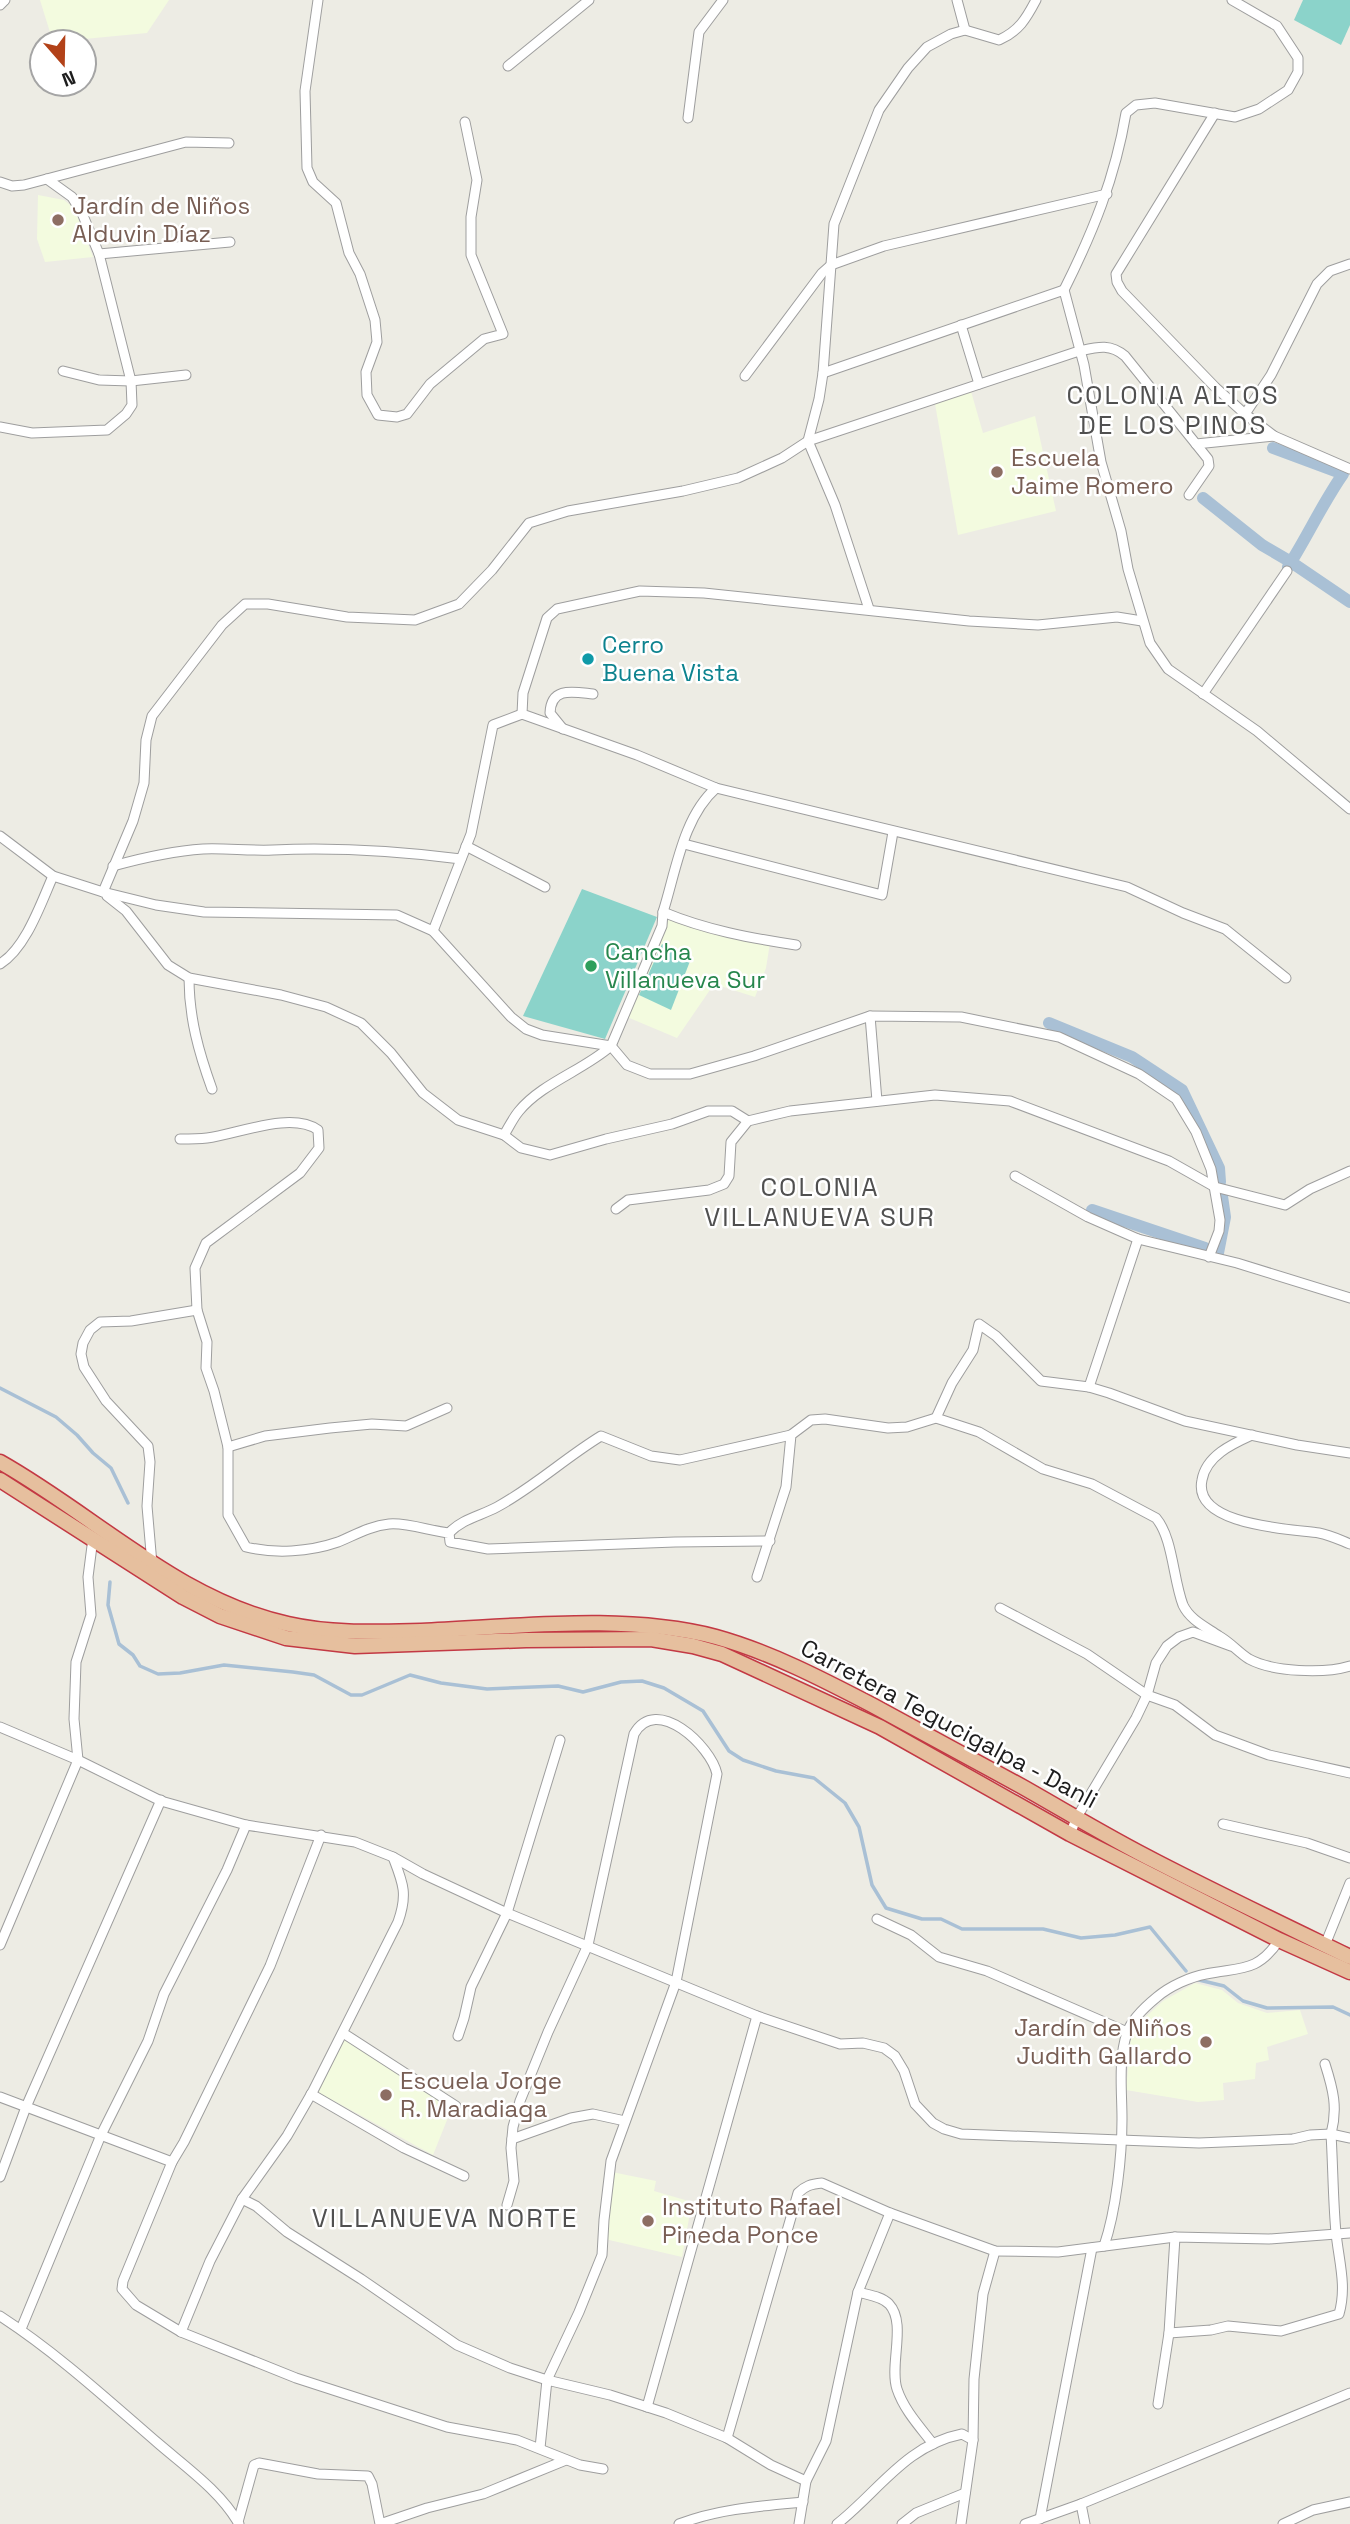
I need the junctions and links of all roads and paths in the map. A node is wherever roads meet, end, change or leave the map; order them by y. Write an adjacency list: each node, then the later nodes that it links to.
1 (5, 0): 8 (street)
2 (318, 0): 13 (street)
3 (589, 0): 10 (street)
4 (723, 0): 12 (street)
5 (957, 0): 9 (street)
6 (1036, 0): 9 (street)
7 (1232, 0): 11 (street)
8 (0, 5)
9 (965, 30): 21 (street)
10 (508, 66)
11 (1215, 113): 17 (street); 31 (street)
12 (688, 118)
13 (465, 122)
14 (229, 143): 15 (street)
15 (47, 178): 16 (street); 19 (street)
16 (0, 183)
17 (1107, 194): 21 (street); 22 (street)
18 (230, 242): 19 (street)
19 (99, 254): 29 (street)
20 (1350, 264): 31 (street)
21 (831, 265): 26 (street); 28 (street)
22 (1064, 290): 23 (street); 24 (street)
23 (961, 325): 26 (street); 30 (street)
24 (1079, 351): 30 (street); 35 (street); 40 (street)
25 (63, 371): 29 (street)
26 (823, 373): 34 (street)
27 (186, 375): 29 (street)
28 (745, 376)
29 (131, 381): 32 (street)
30 (979, 384): 34 (street)
31 (1245, 414): 33 (street)
32 (0, 427)
33 (1273, 436): 35 (street); 36 (street)
34 (808, 441): 39 (street); 52 (street)
35 (1196, 444): 37 (street)
36 (1350, 469)
37 (1189, 495)
38 (1287, 571): 42 (street)
39 (869, 609): 40 (street); 43 (street)
40 (1142, 621): 42 (street)
41 (593, 694): 44 (street)
42 (1203, 694): 46 (street)
43 (522, 714): 44 (street); 50 (street)
44 (564, 730): 45 (street)
45 (716, 788): 47 (street); 49 (street)
46 (1350, 809)
47 (893, 832): 49 (street); 61 (street)
48 (0, 836): 53 (street)
49 (684, 844): 56 (street)
50 (466, 846): 51 (street); 54 (street)
51 (461, 859): 52 (street); 57 (street)
52 (113, 866): 55 (street)
53 (52, 876): 55 (street); 59 (street)
54 (545, 887)
55 (103, 892): 57 (street); 60 (street)
56 (663, 912): 58 (street); 63 (street)
57 (433, 931): 63 (street)
58 (796, 945)
59 (0, 964)
60 (189, 978): 64 (street); 67 (street)
61 (1286, 978)
62 (870, 1016): 63 (street); 65 (street); 71 (street)
63 (611, 1046): 67 (street)
64 (212, 1089)
65 (877, 1101): 66 (street); 71 (street)
66 (748, 1121): 67 (street); 72 (street)
67 (505, 1135)
68 (180, 1139): 76 (street)
69 (1350, 1171): 71 (street)
70 (1015, 1176): 73 (street)
71 (1215, 1188): 74 (street)
72 (616, 1209)
73 (1138, 1238): 74 (street); 77 (street)
74 (1209, 1257): 75 (street)
75 (1350, 1298)
76 (197, 1310): 82 (street); 90 (street)
77 (1089, 1387): 79 (street); 81 (street)
78 (447, 1408): 82 (street)
79 (936, 1418): 80 (street); 93 (street)
80 (791, 1435): 87 (street); 88 (street)
81 (1252, 1435): 83 (street); 89 (street)
82 (228, 1447): 87 (street)
83 (1350, 1454)
84 (0, 1462): 86 (highway, Carretera Tegucigalpa - Danli)
85 (0, 1480): 86 (highway, Carretera Tegucigalpa - Danli)
86 (96, 1533): 90 (highway, Carretera Tegucigalpa - Danli); 98 (street)
87 (449, 1533): 88 (street)
88 (770, 1541): 91 (street)
89 (1350, 1544)
90 (152, 1569): 101 (highway, Carretera Tegucigalpa - Danli); 104 (highway, Carretera Tegucigalpa - Danli)
91 (757, 1577)
92 (1000, 1608): 95 (street)
93 (1236, 1648): 94 (street); 95 (street)
94 (1350, 1666)
95 (1147, 1695): 99 (street); 101 (street)
96 (0, 1727): 98 (street)
97 (559, 1740): 109 (street)
98 (78, 1760): 100 (street); 112 (street)
99 (1350, 1773)
100 (161, 1800): 103 (street); 125 (street)
101 (1077, 1817): 104 (street); 114 (highway, Carretera Tegucigalpa - Danli)
102 (1223, 1824): 107 (street)
103 (246, 1825): 105 (street); 129 (street)
104 (1070, 1834): 111 (highway, Carretera Tegucigalpa - Danli)
105 (321, 1835): 106 (street); 133 (street)
106 (393, 1857): 109 (street); 119 (street)
107 (1350, 1858)
108 (1350, 1884): 114 (street)
109 (507, 1913): 113 (street); 121 (street)
110 (877, 1919): 120 (street)
111 (1279, 1940): 116 (highway, Carretera Tegucigalpa - Danli); 120 (street)
112 (0, 1945)
113 (588, 1945): 117 (street); 117 (street); 131 (street)
114 (1325, 1945): 115 (highway, Carretera Tegucigalpa - Danli)
115 (1350, 1957)
116 (1350, 1972)
117 (676, 1982): 118 (street); 127 (street)
118 (757, 2016): 132 (street); 154 (street)
119 (343, 2032): 123 (street); 126 (street)
120 (1127, 2032): 132 (street)
121 (458, 2036)
122 (1325, 2064): 128 (street)
123 (311, 2094): 134 (street); 136 (street)
124 (0, 2097): 125 (street)
125 (26, 2106): 129 (street); 135 (street)
126 (456, 2106)
127 (625, 2121): 131 (street); 151 (street)
128 (1331, 2134): 130 (street); 132 (street); 140 (street)
129 (101, 2135): 133 (street); 148 (street)
130 (1350, 2138)
131 (512, 2139): 137 (street)
132 (1121, 2141): 142 (street)
133 (172, 2162): 149 (street)
134 (464, 2176)
135 (0, 2177)
136 (242, 2199): 149 (street); 151 (street)
137 (507, 2205)
138 (890, 2213): 144 (street); 146 (street); 155 (street)
139 (1350, 2233): 140 (street)
140 (1336, 2234): 141 (street); 145 (street)
141 (1175, 2237): 142 (street); 150 (street)
142 (1104, 2246): 143 (street)
143 (1092, 2248): 144 (street); 166 (street)
144 (995, 2251): 156 (street)
145 (1347, 2279): 150 (street)
146 (858, 2292): 157 (street); 161 (street)
147 (0, 2316): 148 (street)
148 (21, 2329): 167 (street)
149 (181, 2332): 158 (street)
150 (1169, 2333): 153 (street)
151 (547, 2380): 154 (street); 158 (street)
152 (1350, 2393): 165 (street)
153 (1158, 2404)
154 (647, 2407): 155 (street)
155 (727, 2438): 161 (street)
156 (973, 2440): 157 (street); 162 (street)
157 (933, 2444): 170 (street)
158 (540, 2448): 159 (street)
159 (566, 2460): 160 (street); 167 (street)
160 (603, 2469)
161 (806, 2481): 164 (street)
162 (965, 2493): 171 (street); 172 (street)
163 (1350, 2501): 175 (street)
164 (803, 2502): 168 (street); 169 (street)
165 (1081, 2504): 166 (street); 174 (street)
166 (1040, 2519): 173 (street)
167 (238, 2523)
168 (679, 2524)
169 (799, 2524)
170 (837, 2524)
171 (902, 2524)
172 (961, 2524)
173 (1025, 2524)
174 (1085, 2524)
175 (1283, 2524)

